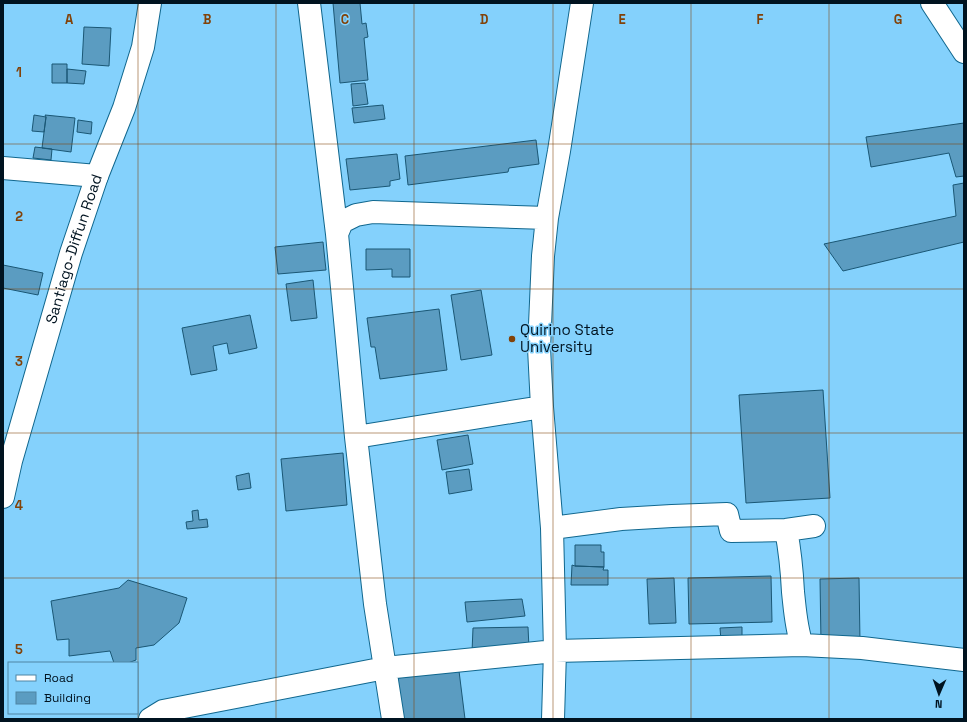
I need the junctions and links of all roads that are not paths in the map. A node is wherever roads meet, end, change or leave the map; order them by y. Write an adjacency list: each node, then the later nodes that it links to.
1 (150, 3): 7 (main road, Santiago-Diffun Road)
2 (308, 3): 9 (main road)
3 (582, 3): 8 (main road)
4 (932, 3): 5 (main road)
5 (964, 52)
6 (3, 168): 7 (main road)
7 (97, 176): 12 (main road, Santiago-Diffun Road)
8 (547, 218): 9 (main road); 10 (main road)
9 (337, 234): 11 (main road)
10 (542, 407): 11 (main road); 15 (main road)
11 (356, 437): 20 (main road)
12 (7, 460): 13 (main road, Santiago-Diffun Road)
13 (3, 498)
14 (814, 526): 16 (main road)
15 (552, 528): 16 (main road); 18 (main road)
16 (786, 530): 17 (main road)
17 (802, 645): 18 (main road); 19 (main road)
18 (555, 651): 20 (main road); 23 (main road)
19 (964, 660)
20 (385, 668): 21 (main road); 22 (main road)
21 (150, 719)
22 (393, 719)
23 (553, 719)

